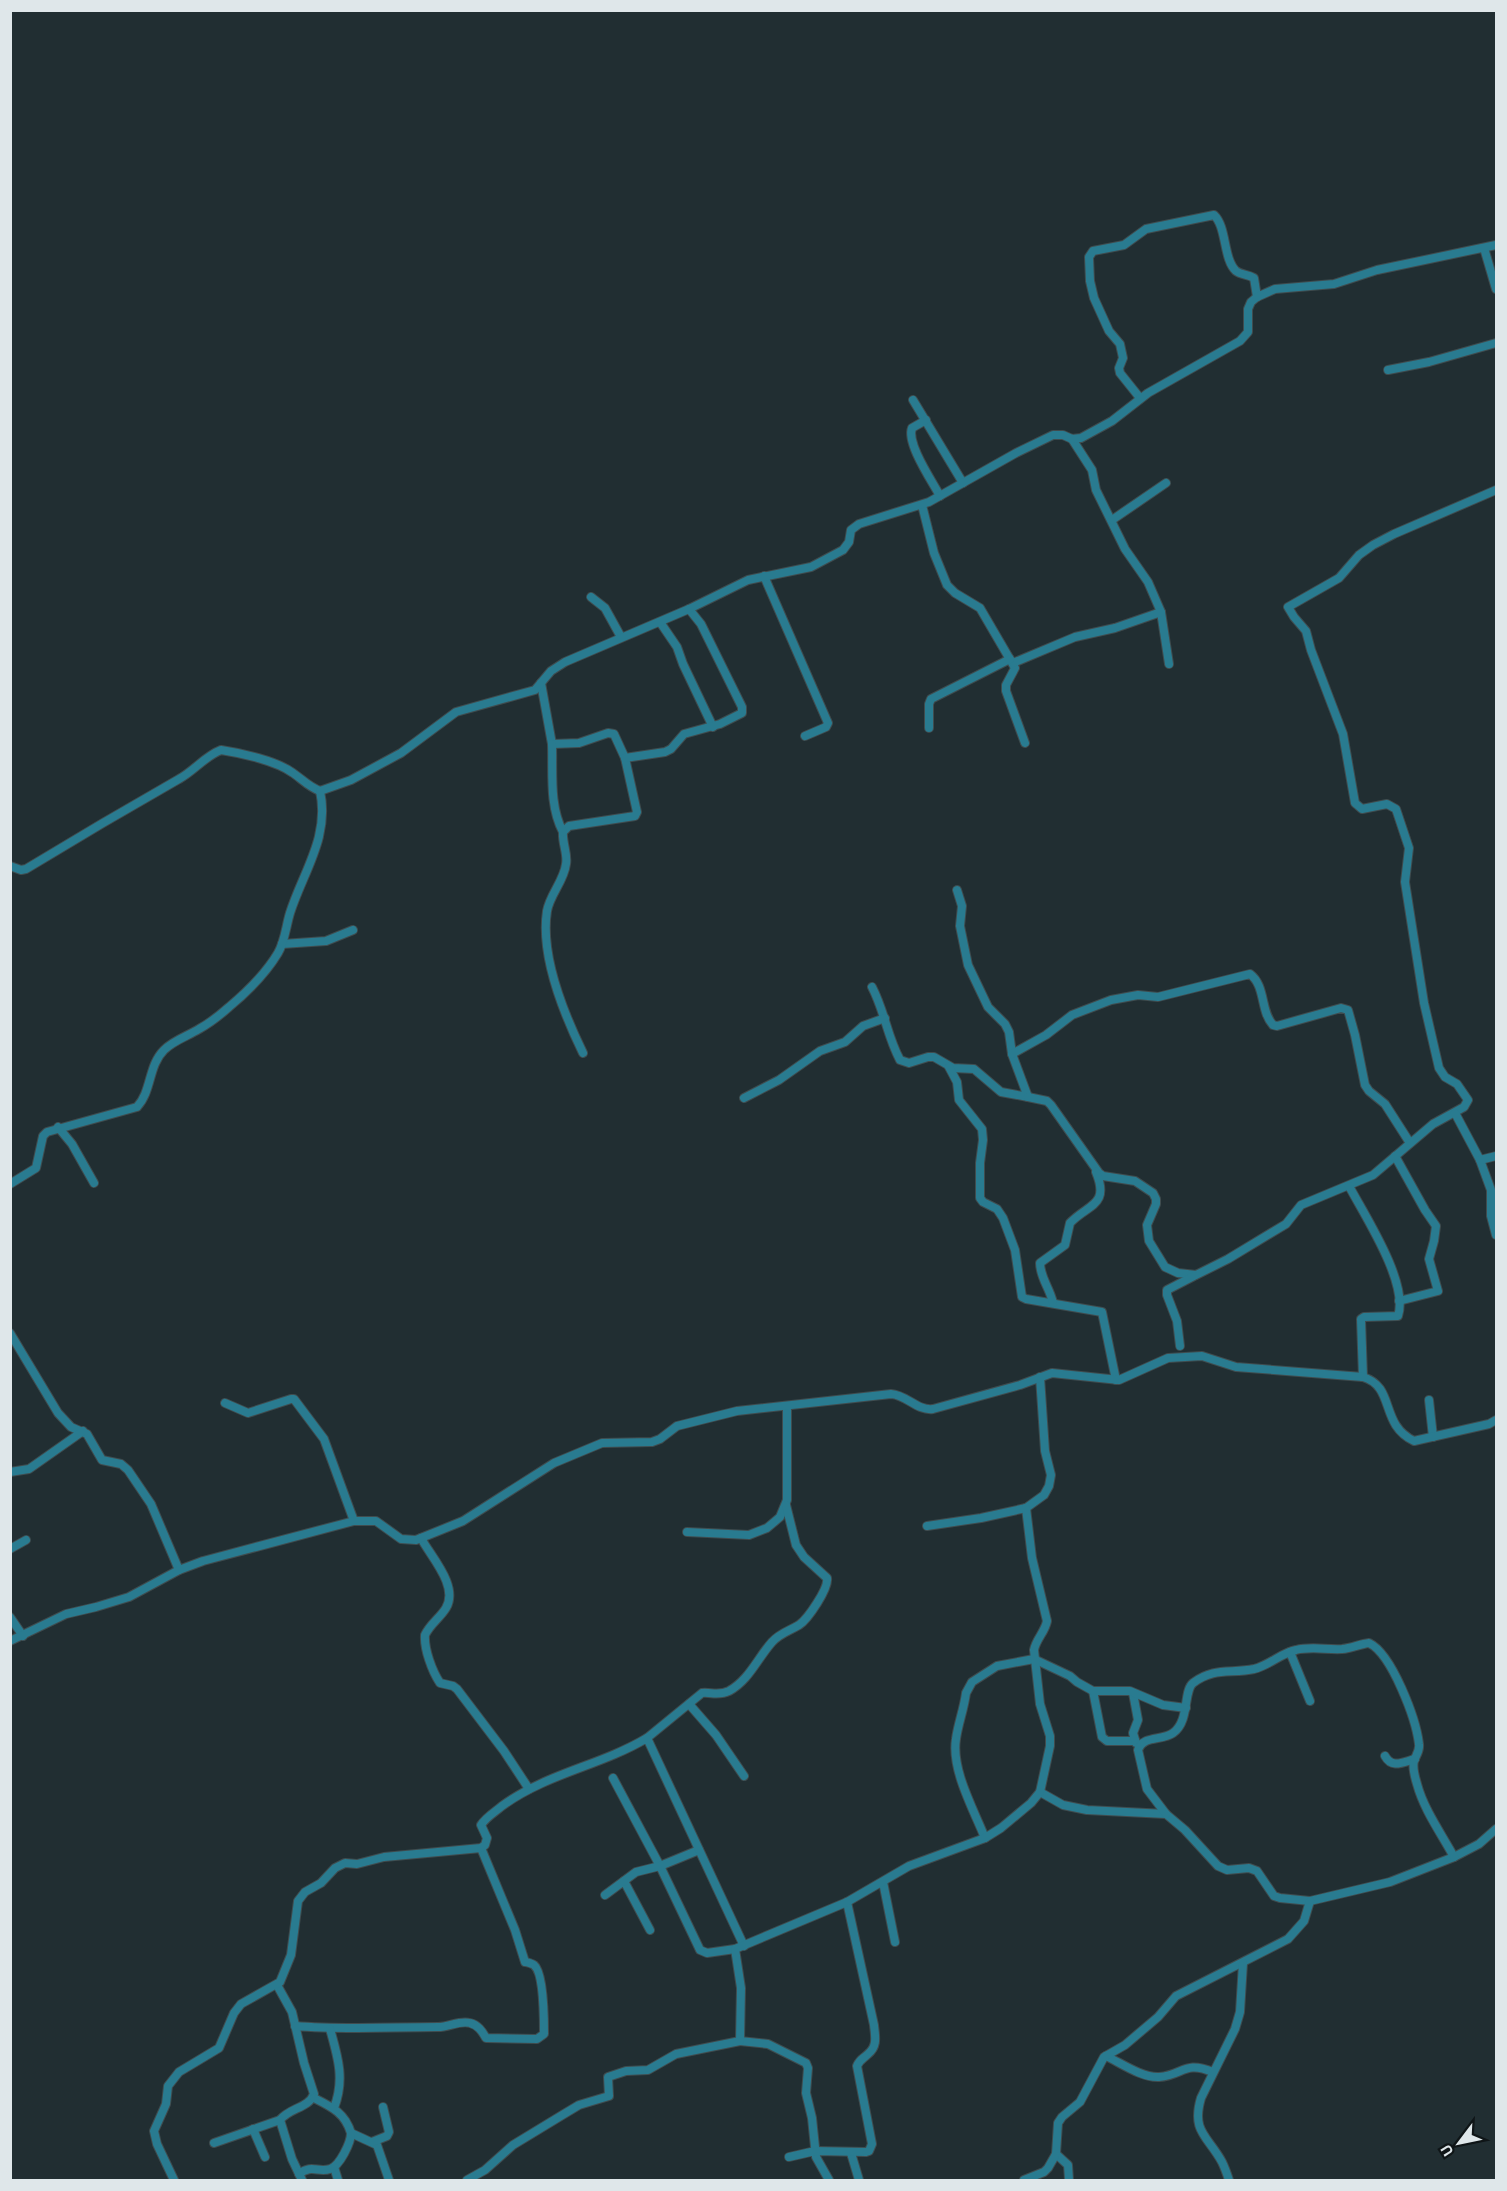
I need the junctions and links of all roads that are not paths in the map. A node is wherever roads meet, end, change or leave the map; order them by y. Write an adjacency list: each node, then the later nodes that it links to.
1 (1497, 245): 2 (street)
2 (1484, 248): 3 (street); 4 (street)
3 (1497, 289)
4 (1257, 297): 7 (street); 7 (street)
5 (1497, 343): 6 (street)
6 (1388, 370)
7 (1140, 398): 10 (street)
8 (913, 400): 9 (street)
9 (926, 420): 11 (street); 14 (street)
10 (1072, 439): 11 (street); 16 (street)
11 (963, 483): 14 (street)
12 (1166, 483): 16 (street)
13 (1497, 490): 45 (street)
14 (940, 496): 15 (street)
15 (922, 505): 17 (street); 23 (street)
16 (1112, 520): 20 (street)
17 (764, 576): 19 (street); 28 (street)
18 (591, 597): 22 (street)
19 (689, 609): 21 (street); 26 (street)
20 (1161, 612): 23 (street); 24 (street)
21 (660, 622): 22 (street); 26 (street)
22 (621, 637): 25 (street)
23 (1011, 661): 27 (street); 29 (street)
24 (1169, 664)
25 (541, 683): 30 (street); 32 (street)
26 (713, 727): 31 (street)
27 (929, 728)
28 (805, 736)
29 (1025, 743)
30 (552, 744): 31 (street); 33 (street)
31 (625, 758): 33 (street)
32 (320, 791): 34 (street); 37 (street)
33 (562, 832): 40 (street)
34 (10, 866)
35 (957, 890): 41 (street)
36 (353, 930): 37 (street)
37 (282, 944): 46 (street)
38 (872, 987): 39 (street)
39 (885, 1018): 42 (street); 44 (street)
40 (583, 1053)
41 (1012, 1053): 43 (street); 47 (street)
42 (949, 1067): 43 (street); 58 (street)
43 (1028, 1096): 51 (street)
44 (744, 1098)
45 (1455, 1113): 47 (street); 50 (street)
46 (58, 1127): 52 (street); 53 (street)
47 (1410, 1143): 48 (street)
48 (1395, 1156): 54 (street); 57 (street)
49 (1497, 1156): 50 (street)
50 (1480, 1160): 55 (street)
51 (1095, 1169): 56 (street); 58 (street)
52 (94, 1183)
53 (10, 1184)
54 (1349, 1186): 56 (street); 57 (street)
55 (1497, 1235)
56 (1196, 1275): 60 (street)
57 (1399, 1301): 62 (street)
58 (1053, 1303): 63 (street)
59 (10, 1333): 68 (street)
60 (1180, 1346)
61 (1040, 1377): 63 (street); 66 (street); 72 (street)
62 (1363, 1377): 63 (street); 69 (street)
63 (1116, 1380)
64 (1429, 1400): 69 (street)
65 (225, 1403): 73 (street)
66 (787, 1406): 71 (street); 76 (street)
67 (1497, 1420): 69 (street)
68 (83, 1431): 70 (street); 79 (street)
69 (1433, 1437)
70 (10, 1472)
71 (786, 1505): 75 (street); 88 (street)
72 (1026, 1508): 74 (street); 84 (street)
73 (354, 1521): 76 (street); 79 (street)
74 (927, 1526)
75 (687, 1532)
76 (421, 1538): 97 (street)
77 (26, 1540): 78 (street)
78 (10, 1549)
79 (179, 1570): 81 (street)
80 (10, 1617): 81 (street)
81 (22, 1636): 82 (street)
82 (10, 1641)
83 (1290, 1652): 87 (street); 89 (street); 94 (street)
84 (1034, 1659): 85 (street); 98 (street); 101 (street)
85 (1093, 1691): 86 (street); 91 (street)
86 (1133, 1693): 89 (street); 91 (street)
87 (1310, 1701)
88 (689, 1704): 90 (street); 95 (street)
89 (1185, 1708): 92 (street)
90 (646, 1738): 97 (street); 103 (street)
91 (1135, 1741): 92 (street)
92 (1138, 1750): 99 (street)
93 (1385, 1756): 94 (street)
94 (1415, 1759): 104 (street)
95 (744, 1776)
96 (613, 1778): 105 (street)
97 (529, 1789): 102 (street)
98 (1040, 1792): 99 (street); 101 (street)
99 (1166, 1814): 109 (street)
100 (1497, 1829): 104 (street)
101 (985, 1838): 107 (street)
102 (481, 1848): 116 (street); 118 (street)
103 (699, 1850): 105 (street); 113 (street)
104 (1454, 1857): 109 (street)
105 (660, 1866): 106 (street); 114 (street)
106 (624, 1881): 108 (street); 111 (street)
107 (883, 1882): 110 (street); 112 (street)
108 (605, 1895)
109 (1310, 1901): 115 (street)
110 (847, 1902): 113 (street); 131 (street)
111 (650, 1929)
112 (895, 1942)
113 (744, 1946): 114 (street)
114 (735, 1949): 119 (street)
115 (1243, 1963): 120 (street); 121 (street)
116 (277, 1985): 117 (street); 137 (street)
117 (295, 2026): 118 (street); 122 (street)
118 (330, 2029): 124 (street)
119 (740, 2041): 130 (street); 140 (street)
120 (1106, 2056): 121 (street); 132 (street)
121 (1213, 2072): 145 (street)
122 (314, 2098): 124 (street); 125 (street)
123 (383, 2107): 128 (street)
124 (334, 2108): 127 (street)
125 (280, 2120): 126 (street); 136 (street)
126 (253, 2129): 129 (street); 133 (street)
127 (351, 2133): 128 (street); 135 (street)
128 (372, 2142): 139 (street)
129 (214, 2143)
130 (815, 2151): 131 (street); 134 (street); 141 (street)
131 (851, 2153): 142 (street)
132 (1056, 2154): 143 (street); 144 (street)
133 (265, 2157)
134 (789, 2157)
135 (334, 2167): 136 (street); 138 (street)
136 (300, 2177)
137 (174, 2181)
138 (339, 2181)
139 (389, 2181)
140 (467, 2181)
141 (829, 2181)
142 (859, 2181)
143 (1024, 2181)
144 (1069, 2181)
145 (1229, 2181)

